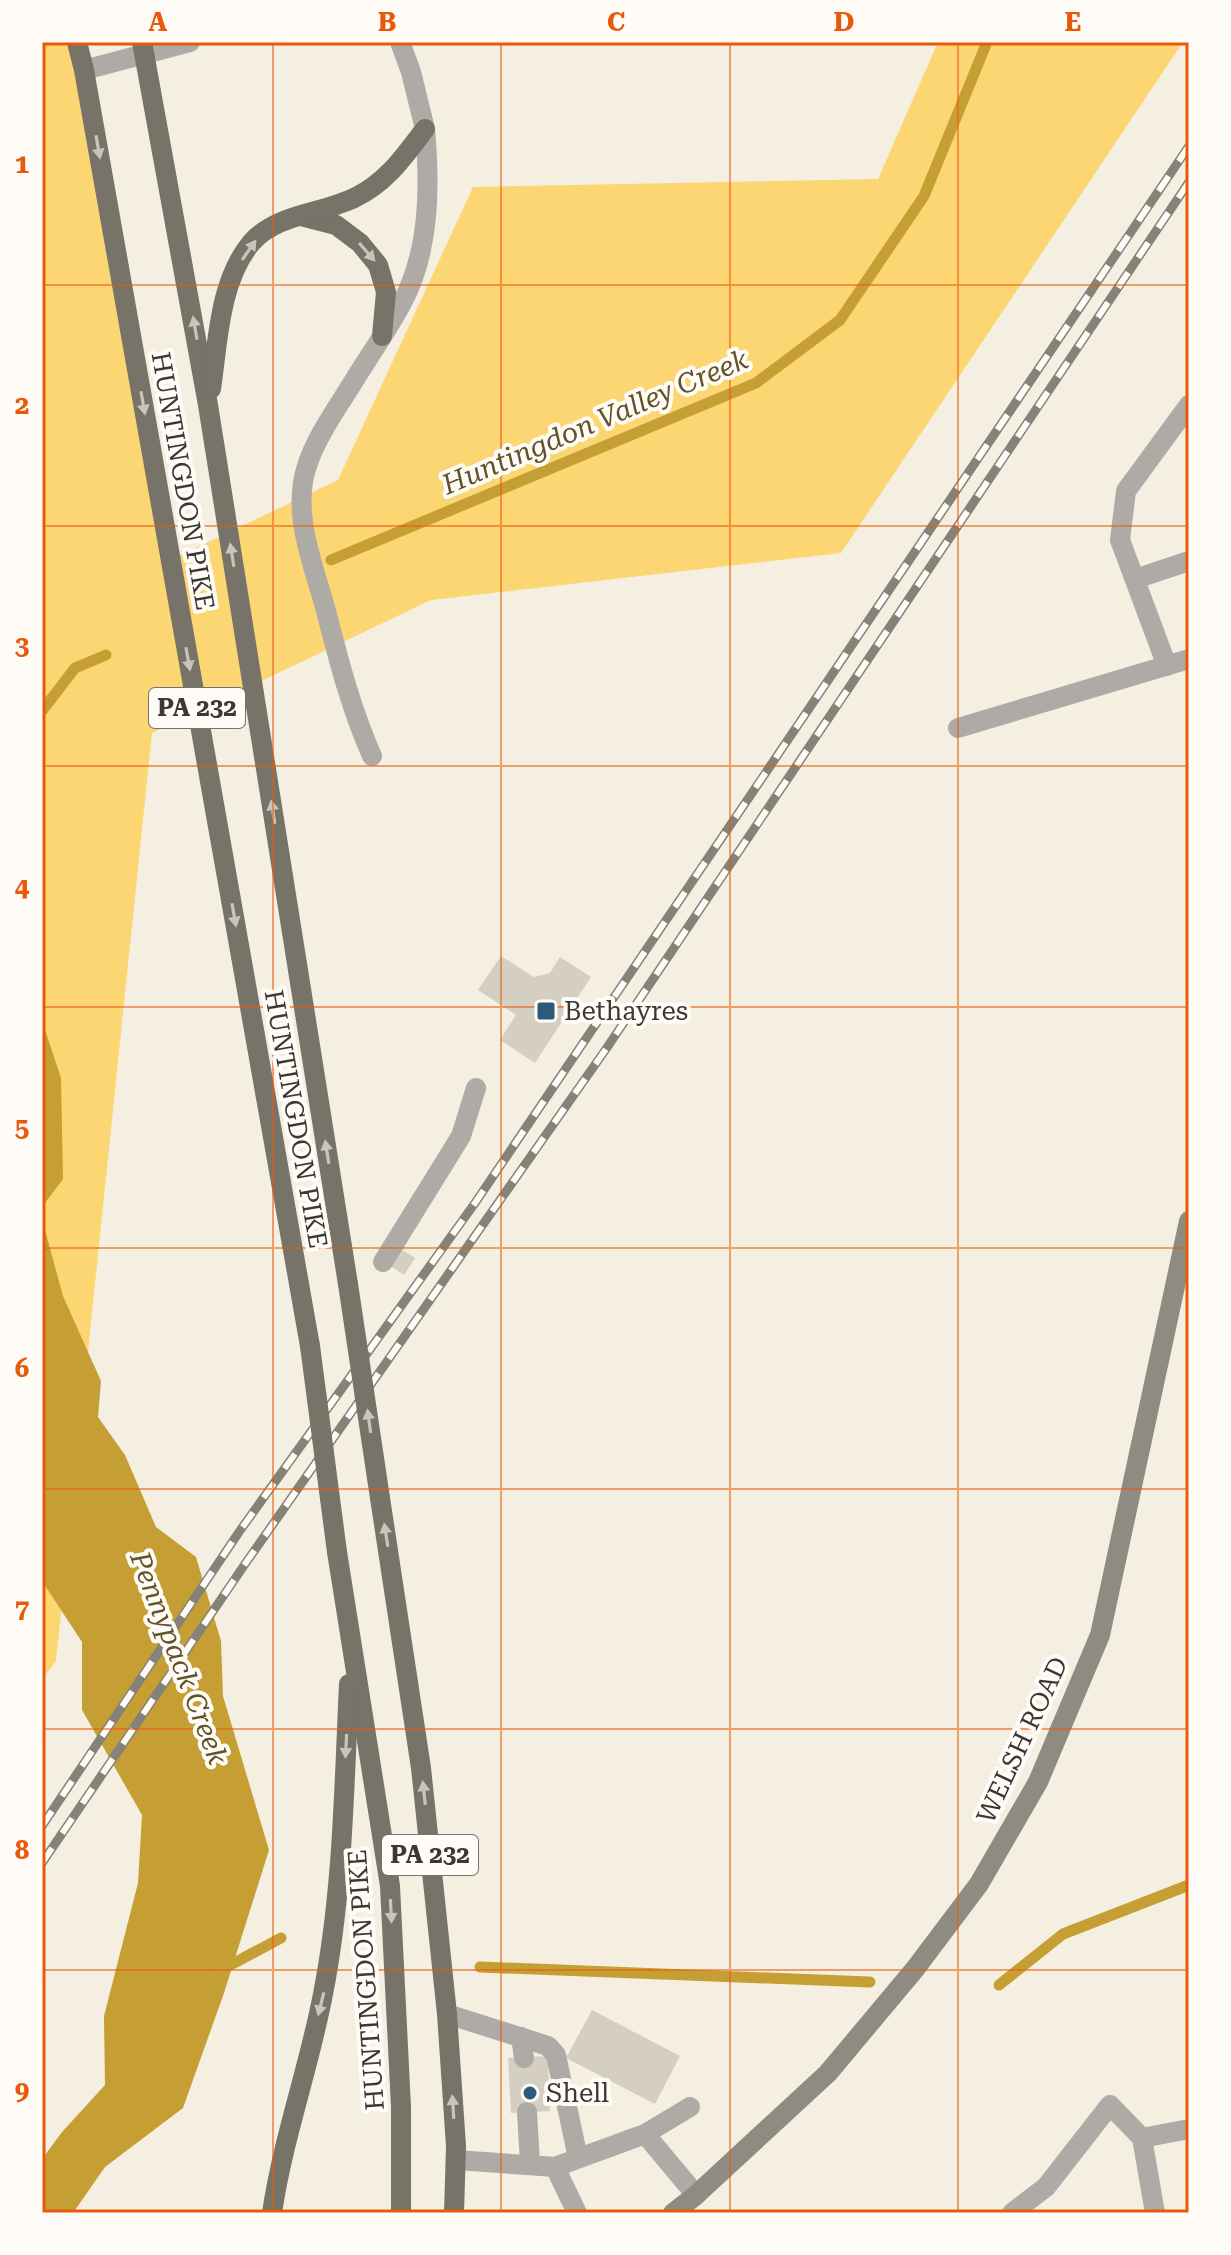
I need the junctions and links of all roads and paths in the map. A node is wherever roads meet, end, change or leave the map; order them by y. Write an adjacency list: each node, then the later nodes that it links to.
1 (77, 42): 5 (main road, HUNTINGDON PIKE / PA 232)
2 (190, 42): 4 (street)
3 (400, 42): 6 (street)
4 (144, 48): 5 (street); 9 (main road, HUNTINGDON PIKE / PA 232, one-way to 4)
5 (84, 70): 20 (main road, HUNTINGDON PIKE / PA 232, one-way to 20, bridge)
6 (425, 129): 7 (main road); 8 (street)
7 (301, 216): 8 (main road, one-way to 8); 9 (main road, one-way to 7)
8 (382, 336): 16 (street)
9 (208, 405): 21 (main road, HUNTINGDON PIKE / PA 232, one-way to 9, bridge)
10 (1189, 405): 12 (street)
11 (1189, 561): 12 (street)
12 (1135, 579): 14 (street)
13 (1189, 659): 14 (street)
14 (1167, 666): 15 (street)
15 (958, 728)
16 (372, 756)
17 (476, 1088): 19 (street)
18 (1189, 1221): 31 (main road, WELSH ROAD)
19 (383, 1262)
20 (351, 1640): 32 (main road, one-way to 32); 33 (main road, HUNTINGDON PIKE / PA 232, one-way to 33)
21 (447, 2014): 27 (street); 28 (main road, HUNTINGDON PIKE / PA 232, one-way to 21)
22 (690, 2107): 25 (street)
23 (527, 2112): 29 (street)
24 (1189, 2129): 26 (street)
25 (645, 2134): 27 (street); 31 (street)
26 (1142, 2138): 37 (street); 38 (street)
27 (578, 2158): 30 (street)
28 (456, 2160): 29 (street); 34 (main road, HUNTINGDON PIKE / PA 232)
29 (530, 2163): 30 (street)
30 (555, 2167): 35 (street)
31 (696, 2195): 36 (main road, WELSH ROAD)
32 (272, 2213)
33 (401, 2213)
34 (454, 2213)
35 (577, 2213)
36 (673, 2213)
37 (1012, 2213)
38 (1155, 2213)

